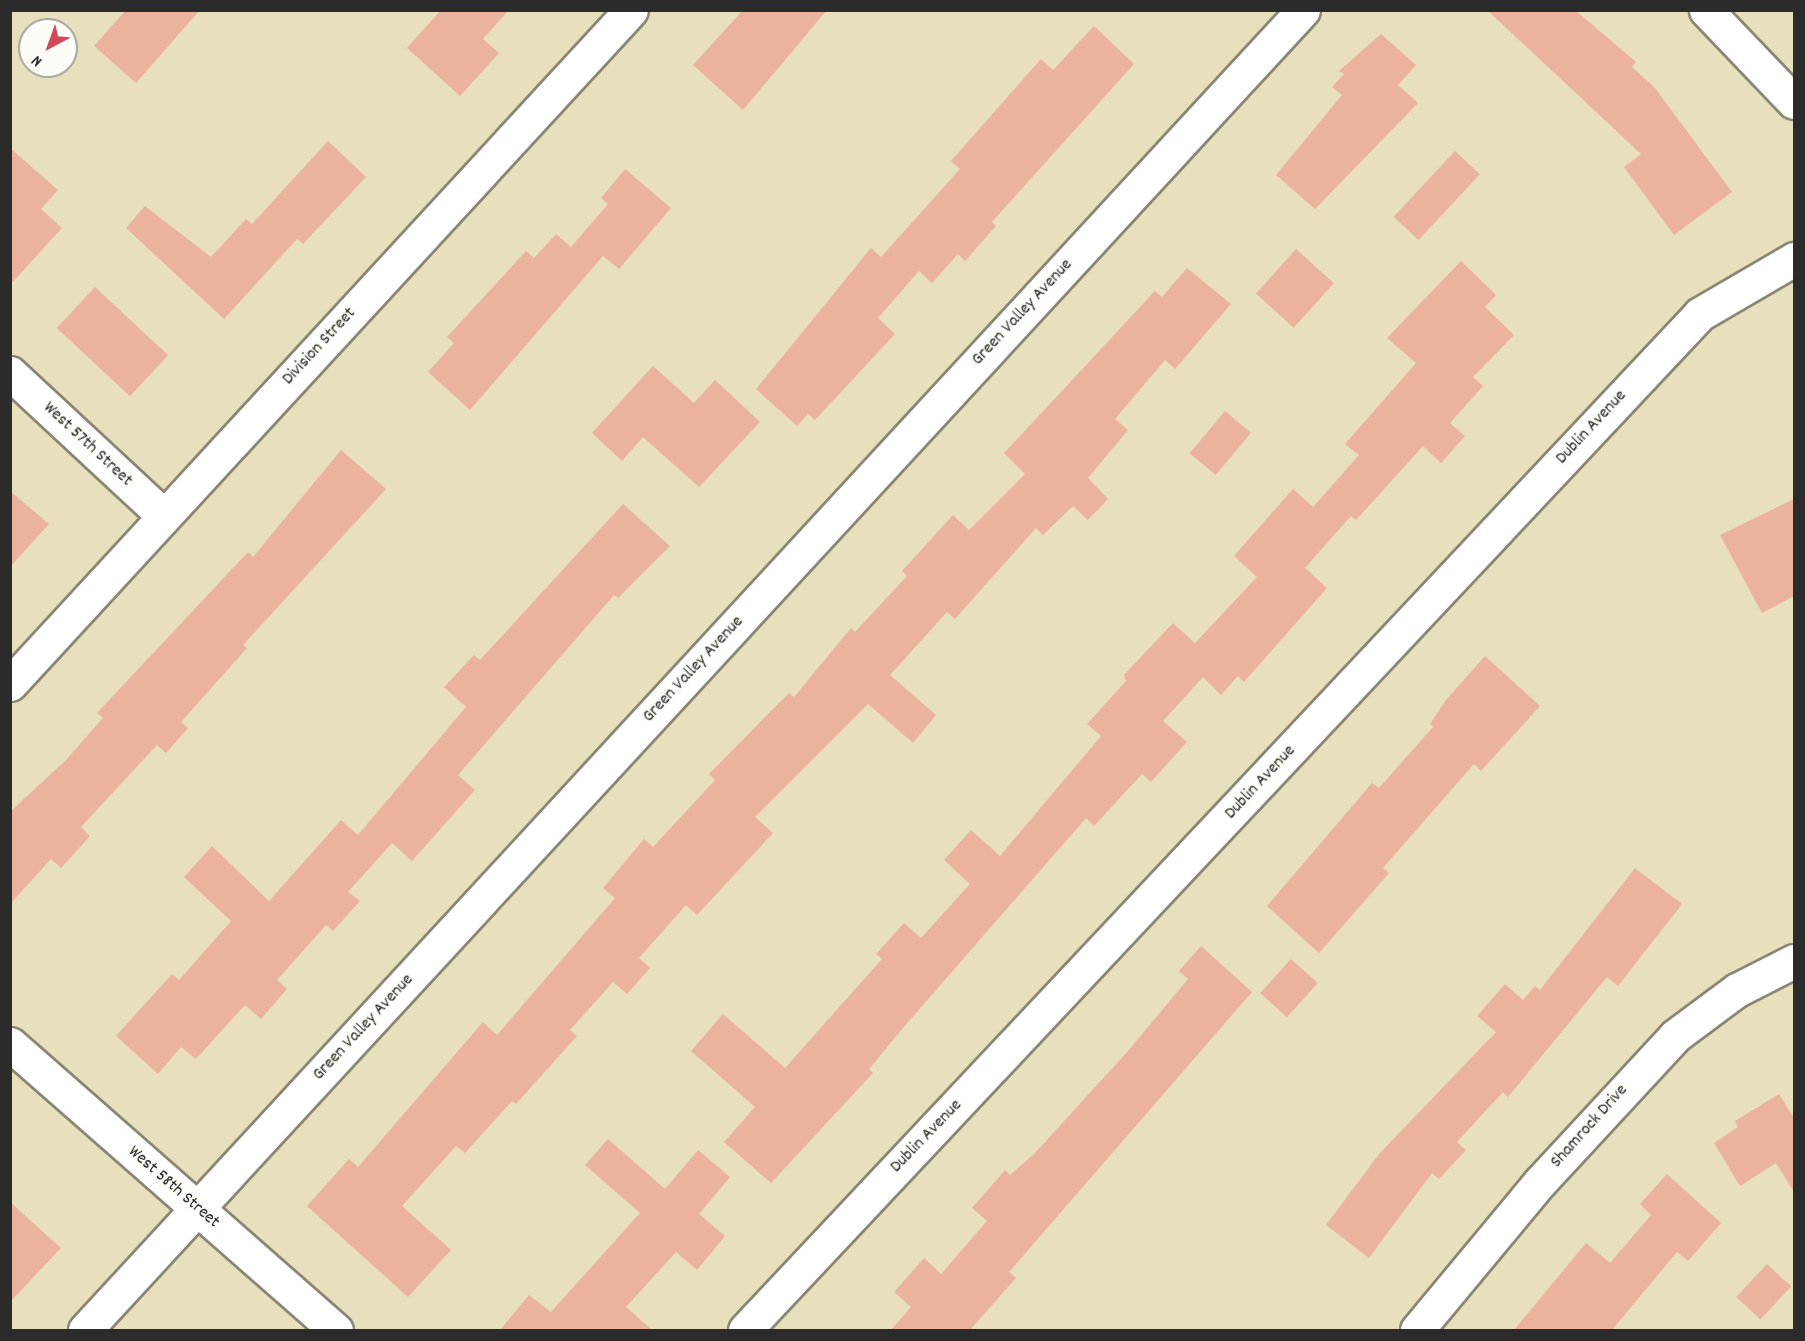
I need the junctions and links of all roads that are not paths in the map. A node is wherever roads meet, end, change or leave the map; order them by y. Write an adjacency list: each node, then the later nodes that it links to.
1 (631, 10): 7 (street, Division Street)
2 (1303, 10): 11 (street, Green Valley Avenue)
3 (1706, 10): 4 (street)
4 (1794, 102)
5 (1794, 259): 14 (street, Dublin Avenue)
6 (10, 373): 7 (street, West 57th Street)
7 (164, 516): 8 (street, Division Street)
8 (10, 684)
9 (1794, 962): 15 (street, Shamrock Drive)
10 (10, 1044): 11 (street, West 58th Street)
11 (197, 1209): 12 (street, Green Valley Avenue); 13 (street, West 58th Street)
12 (85, 1330)
13 (336, 1330)
14 (745, 1330)
15 (1418, 1330)

